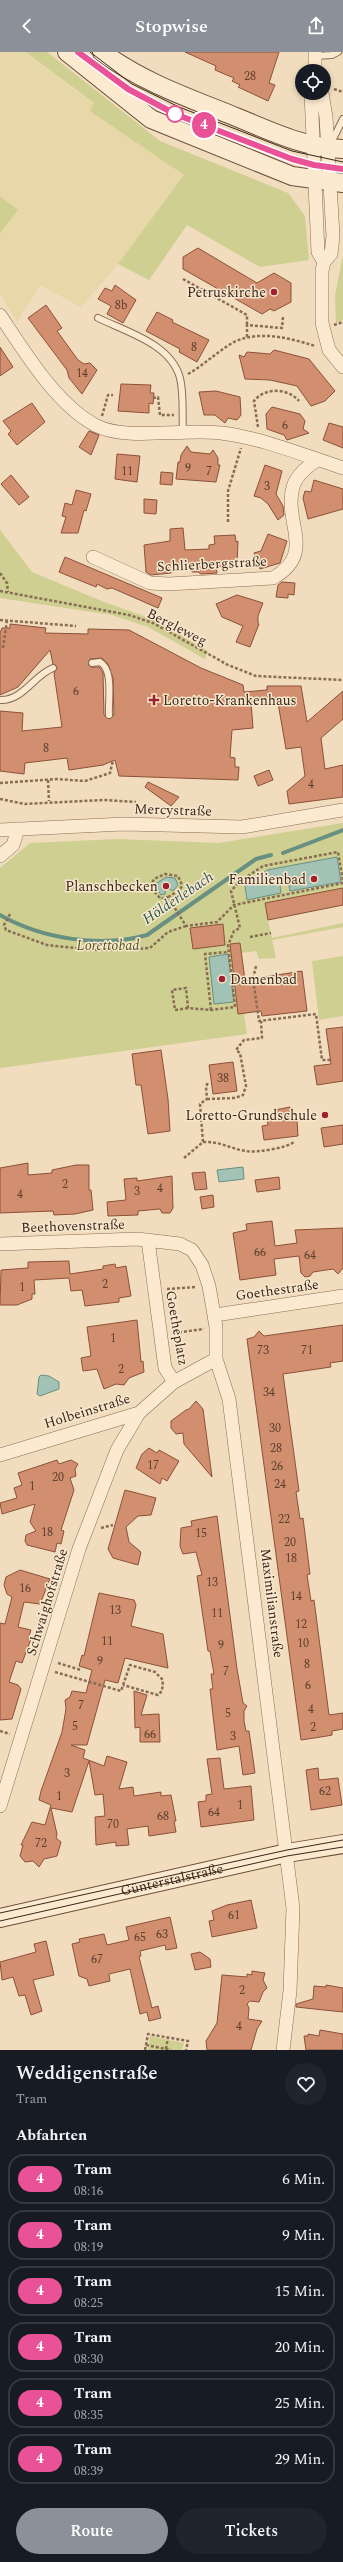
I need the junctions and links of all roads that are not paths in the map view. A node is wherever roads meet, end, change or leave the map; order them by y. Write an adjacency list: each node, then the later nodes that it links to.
1 (67, 52): 10 (main road)
2 (102, 52): 9 (main road)
3 (338, 52): 4 (lane)
4 (315, 54): 5 (street)
5 (314, 64)
6 (313, 100): 9 (street)
7 (323, 100): 9 (street)
8 (343, 119): 9 (lane)
9 (328, 148): 10 (street)
10 (329, 182): 13 (street)
11 (0, 315): 14 (street)
12 (98, 318): 14 (lane)
13 (343, 368)
14 (183, 431): 15 (street)
15 (317, 460): 16 (street); 17 (street, Schlierbergstraße)
16 (343, 468)
17 (93, 557)
18 (92, 663): 21 (lane)
19 (53, 668): 20 (lane)
20 (0, 700)
21 (109, 715)
22 (343, 810): 23 (street, Mercystraße)
23 (18, 829): 24 (street, Mercystraße); 25 (street)
24 (0, 830)
25 (0, 856)
26 (148, 1240): 27 (street, Beethovenstraße); 29 (street); 31 (street, Goetheplatz)
27 (0, 1244)
28 (343, 1296): 29 (street, Goethestraße)
29 (215, 1321): 30 (street)
30 (216, 1359): 31 (street, Goetheplatz); 36 (street, Maximilianstraße)
31 (174, 1382): 32 (street, Holbeinstraße)
32 (139, 1413): 33 (street, Holbeinstraße); 34 (street, Schwaighofstraße)
33 (0, 1455)
34 (0, 1806)
35 (343, 1844): 36 (main road, Günterstalstraße)
36 (287, 1853): 37 (main road, Günterstalstraße); 38 (street, Maximilianstraße)
37 (0, 1918)
38 (283, 2050)

